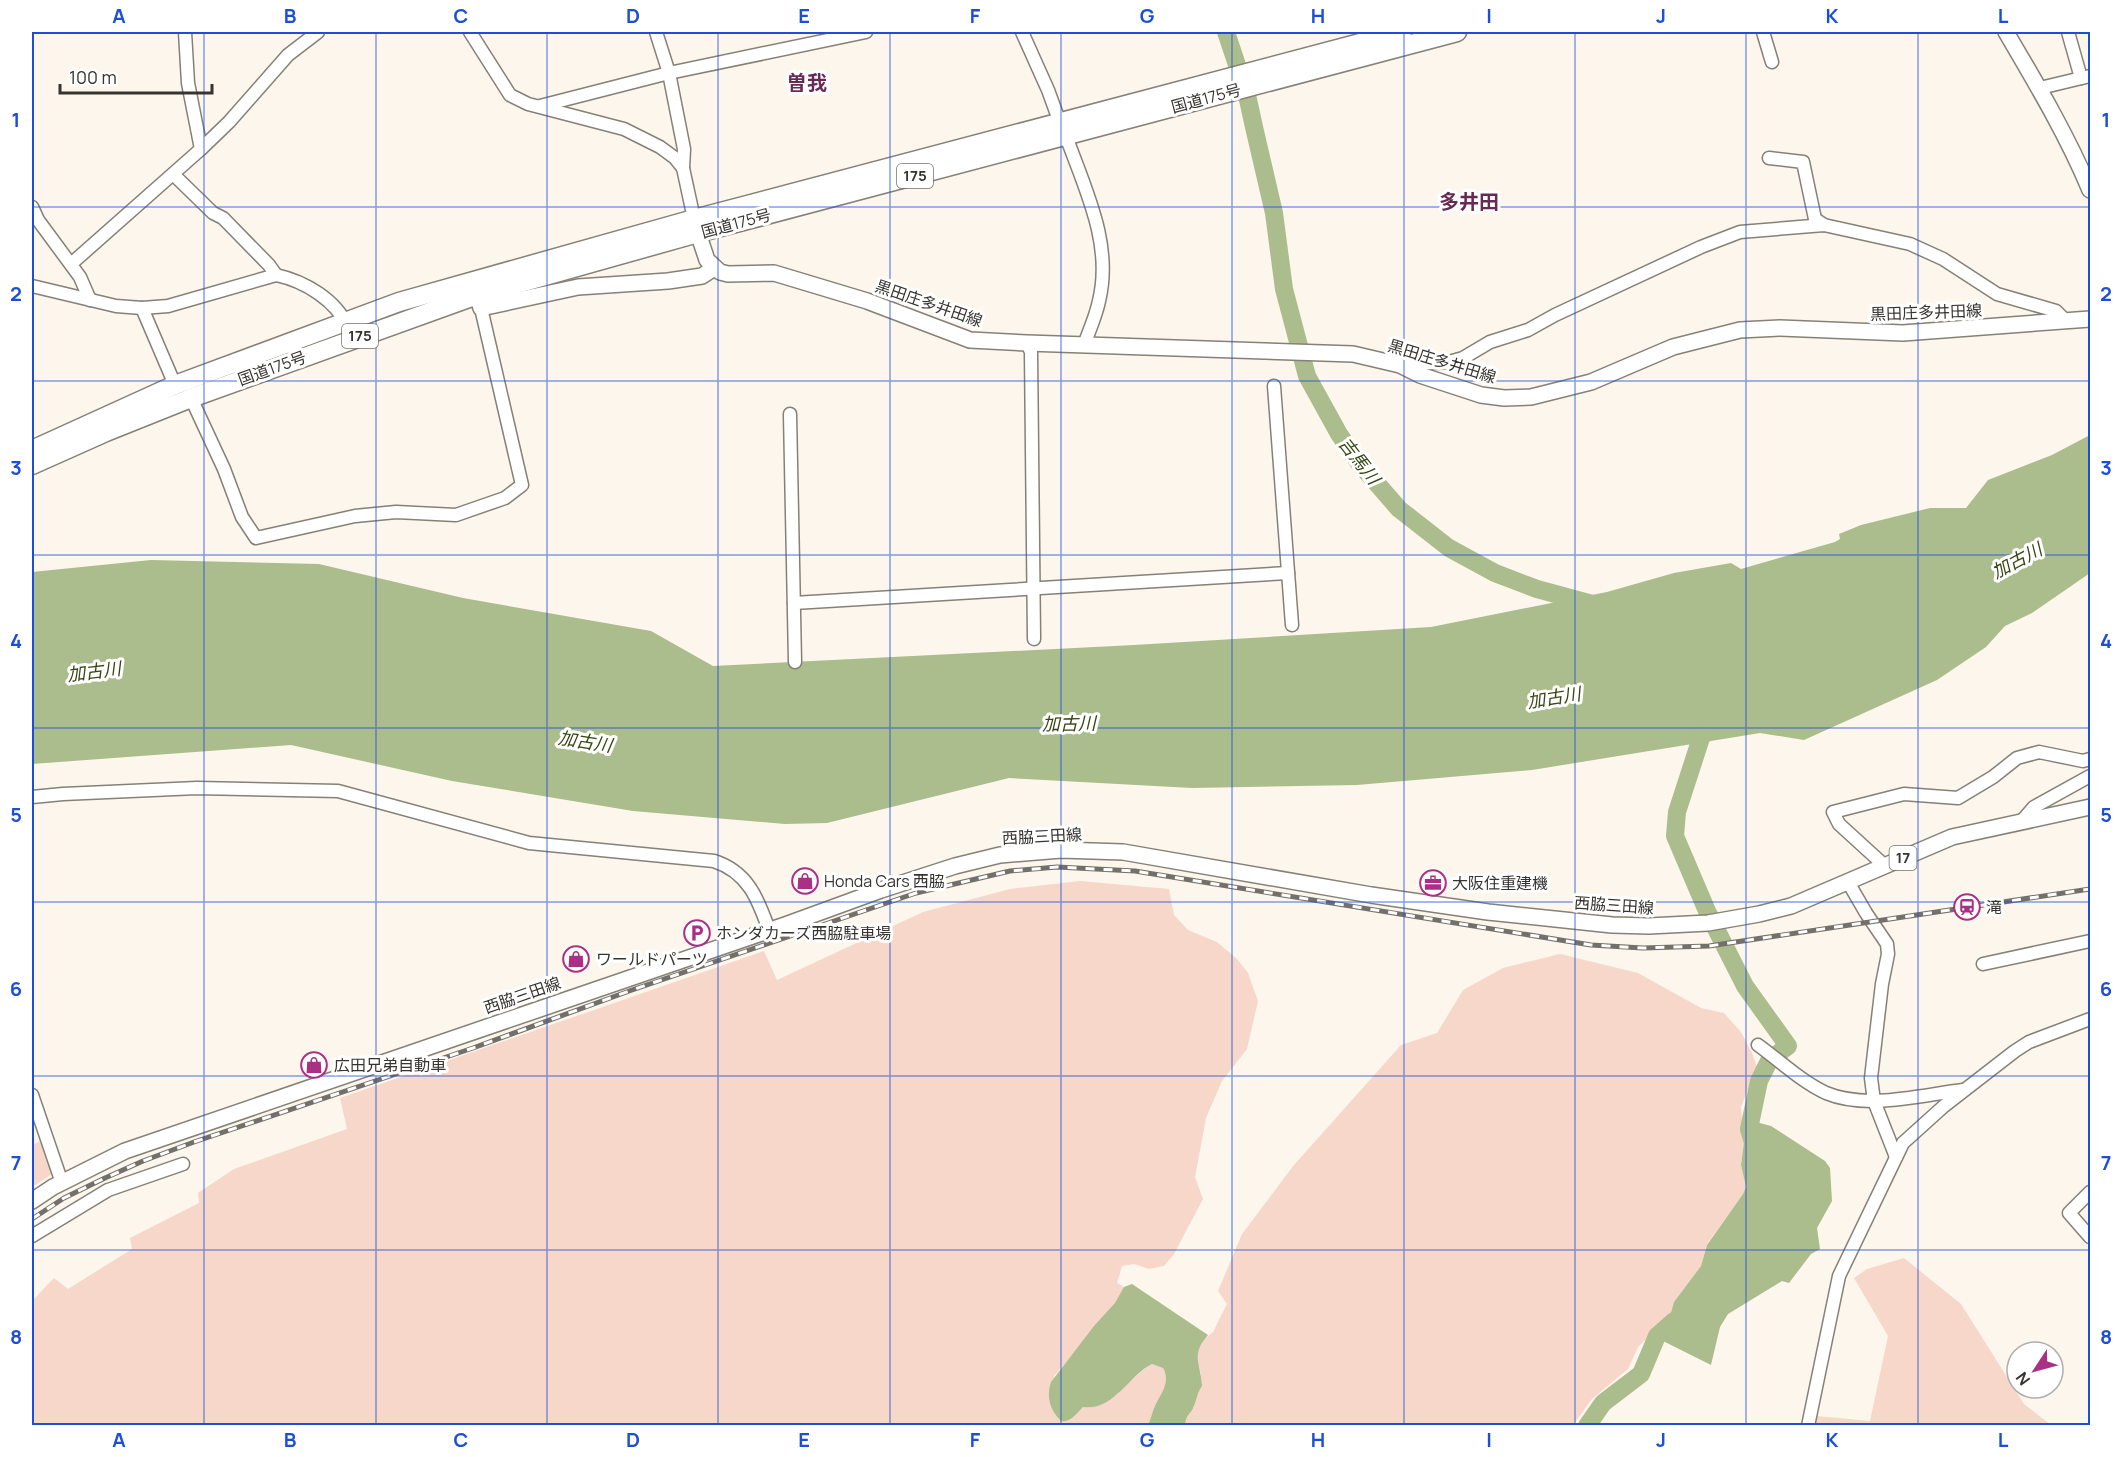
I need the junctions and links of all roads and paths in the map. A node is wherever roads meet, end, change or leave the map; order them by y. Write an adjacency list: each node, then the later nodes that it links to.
1 (185, 32): 19 (street)
2 (318, 32): 19 (street)
3 (470, 32): 17 (street)
4 (656, 32): 14 (street)
5 (866, 32): 14 (street)
6 (1022, 32): 18 (street)
7 (1402, 32): 13 (highway, 国道175号 / 175)
8 (1457, 32): 13 (highway, 国道175号 / 175)
9 (1763, 32): 12 (street)
10 (2006, 32): 16 (main road)
11 (2068, 32): 15 (street)
12 (1772, 62)
13 (1307, 64): 18 (highway, 国道175号 / 175)
14 (669, 73): 17 (street); 21 (street)
15 (2086, 77): 16 (street)
16 (2040, 88): 23 (main road)
17 (540, 106): 21 (street)
18 (1063, 130): 26 (highway, 国道175号 / 175); 38 (street)
19 (201, 149): 22 (street)
20 (1768, 159): 25 (street)
21 (683, 168): 26 (street)
22 (174, 175): 27 (street); 29 (street)
23 (2091, 190)
24 (32, 207): 27 (street)
25 (1824, 225): 35 (street); 39 (street)
26 (696, 226): 28 (main road); 32 (highway, 国道175号 / 175); 36 (highway, 国道175号 / 175)
27 (71, 264): 31 (street)
28 (714, 268): 32 (main road); 37 (main road, 黒田庄多井田線)
29 (276, 275): 33 (street); 36 (street)
30 (32, 286): 31 (street)
31 (90, 300): 33 (street)
32 (479, 301): 36 (highway, 国道175号 / 175); 42 (street)
33 (142, 308): 40 (street)
34 (2091, 319): 35 (main road, 黒田庄多井田線)
35 (2066, 320): 39 (main road, 黒田庄多井田線)
36 (349, 331): 40 (highway, 国道175号 / 175); 42 (highway, 国道175号 / 175)
37 (1027, 344): 38 (main road, 黒田庄多井田線); 47 (street)
38 (1084, 345): 39 (main road, 黒田庄多井田線)
39 (1400, 365)
40 (175, 385): 44 (highway, 国道175号 / 175)
41 (1274, 386): 46 (street)
42 (191, 398): 45 (highway, 国道175号 / 175)
43 (790, 414): 48 (street)
44 (32, 450)
45 (32, 465)
46 (1288, 573): 47 (street); 49 (street)
47 (1034, 589): 48 (street); 50 (street)
48 (794, 603): 51 (street)
49 (1292, 625)
50 (1034, 639)
51 (795, 662)
52 (2091, 759): 57 (street)
53 (2091, 776): 56 (street)
54 (32, 797): 59 (street)
55 (2091, 807): 56 (main road, 西脇三田線 / 17)
56 (2021, 822): 57 (main road, 西脇三田線 / 17)
57 (1885, 866): 58 (main road, 西脇三田線 / 17)
58 (1848, 882): 59 (main road, 西脇三田線 / 17); 66 (street)
59 (769, 930): 69 (main road, 西脇三田線 / 17)
60 (2091, 941): 61 (street)
61 (1983, 964)
62 (2091, 1019): 64 (street)
63 (1758, 1045): 66 (street)
64 (1965, 1089): 66 (street); 67 (street)
65 (32, 1095): 69 (street)
66 (1874, 1101): 67 (street)
67 (1896, 1156): 74 (street)
68 (183, 1164): 72 (street)
69 (62, 1183): 71 (main road, 西脇三田線 / 17)
70 (2091, 1192): 73 (street)
71 (32, 1201)
72 (32, 1236)
73 (2091, 1237)
74 (1808, 1425)

